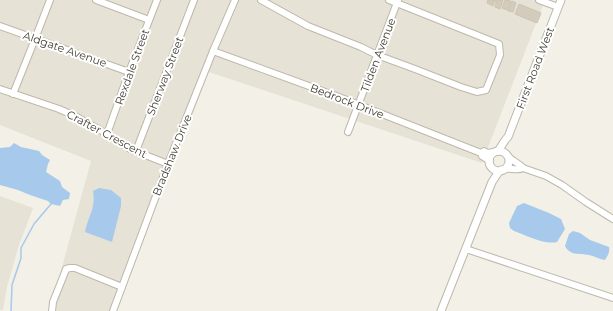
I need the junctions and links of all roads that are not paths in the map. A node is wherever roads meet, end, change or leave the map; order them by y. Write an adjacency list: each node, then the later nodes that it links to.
1 (50, 0): 14 (street)
2 (96, 0): 12 (street)
3 (157, 0): 12 (street, Rexdale Street)
4 (194, 0): 24 (street, Sherway Street)
5 (235, 0): 15 (street, Bradshaw Drive)
6 (261, 0): 16 (street)
7 (389, 0): 10 (street)
8 (539, 0): 11 (street)
9 (561, 0): 11 (street, First Road West)
10 (398, 2): 16 (street, Tilden Avenue); 16 (street)
11 (558, 7): 23 (street, First Road West)
12 (149, 20): 17 (street, Rexdale Street)
13 (0, 26): 14 (street, Aldgate Avenue)
14 (35, 40): 17 (street, Aldgate Avenue); 19 (street)
15 (213, 51): 20 (street, Bedrock Drive); 28 (street, Bradshaw Drive)
16 (377, 55): 20 (street, Tilden Avenue)
17 (129, 72): 22 (street, Rexdale Street)
18 (0, 89): 19 (street, Crafter Crescent)
19 (13, 94): 22 (street, Crafter Crescent)
20 (359, 105): 21 (street, Tilden Avenue); 26 (street, Bedrock Drive)
21 (348, 132)
22 (107, 134): 24 (street, Crafter Crescent)
23 (508, 137): 25 (street, First Road West); 27 (street, First Road West)
24 (136, 152): 28 (street, Crafter Crescent)
25 (496, 152): 26 (street, Bedrock Drive); 27 (street); 29 (street, First Road West)
26 (481, 153): 29 (street, Bedrock Drive)
27 (508, 156): 30 (street); 31 (street, First Road West)
28 (168, 164): 35 (street, Bradshaw Drive)
29 (491, 164): 31 (street); 32 (street, First Road West)
30 (523, 168): 31 (street); 33 (street)
31 (503, 170): 32 (street, First Road West)
32 (492, 182): 34 (street, First Road West)
33 (613, 219)
34 (466, 249): 36 (street); 39 (street, First Road West)
35 (122, 287): 37 (street); 38 (street, Bradshaw Drive)
36 (613, 298)
37 (52, 311)
38 (113, 311)
39 (441, 311)

